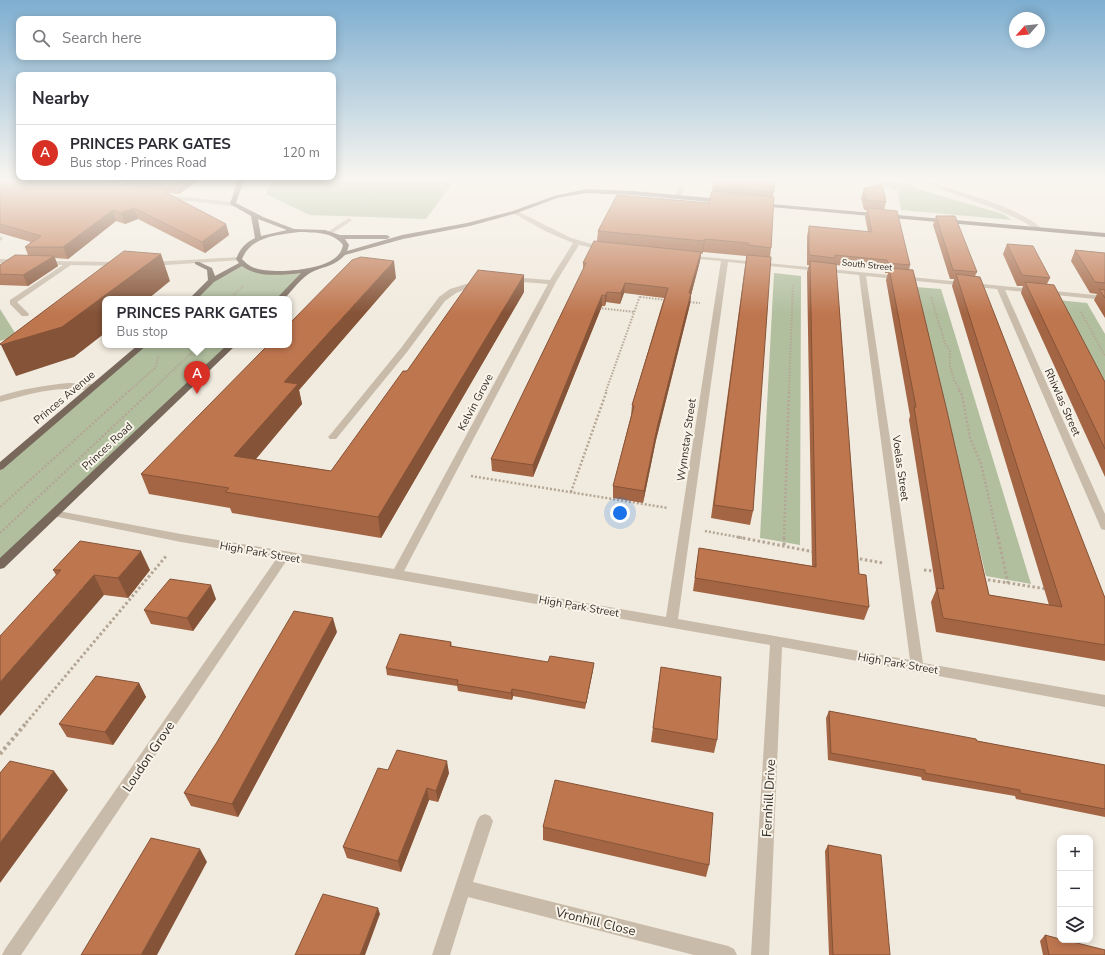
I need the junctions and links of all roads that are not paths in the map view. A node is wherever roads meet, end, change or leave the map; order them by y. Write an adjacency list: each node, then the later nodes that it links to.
1 (255, 225): 14 (main road)
2 (274, 225): 9 (main road)
3 (342, 225): 10 (street)
4 (467, 225): 13 (main road)
5 (538, 225): 15 (street)
6 (988, 225): 8 (main road)
7 (1033, 225): 8 (street)
8 (1039, 229): 11 (main road)
9 (299, 230): 10 (main road); 14 (main road)
10 (329, 233): 12 (main road)
11 (1105, 235)
12 (339, 237): 13 (main road); 17 (main road)
13 (402, 237): 17 (main road)
14 (258, 239): 22 (main road)
15 (577, 243): 16 (street); 31 (street, Kelvin Grove)
16 (608, 248)
17 (343, 254): 26 (main road)
18 (678, 255): 19 (street, South Street)
19 (725, 260): 27 (street, South Street); 48 (street, Wynnstay Street)
20 (0, 261): 23 (street)
21 (197, 262): 22 (street); 25 (street); 30 (main road)
22 (241, 262): 26 (main road); 30 (main road)
23 (69, 264): 24 (street); 36 (street)
24 (131, 264)
25 (147, 264)
26 (312, 269): 34 (main road)
27 (862, 274): 32 (street, South Street); 50 (street, Voelas Street)
28 (499, 278): 31 (street)
29 (487, 279): 41 (street)
30 (212, 281): 33 (main road)
31 (552, 282): 47 (street, Kelvin Grove)
32 (1000, 287): 35 (street, South Street); 44 (street, Rhiwlas Street)
33 (196, 296)
34 (283, 296)
35 (1105, 298)
36 (25, 314)
37 (140, 348): 39 (main road, Princes Avenue)
38 (229, 348): 43 (main road, Princes Road)
39 (94, 387): 40 (street); 42 (main road, Princes Avenue)
40 (0, 400)
41 (334, 437)
42 (0, 467)
43 (53, 513): 45 (street, High Park Street); 46 (main road, Princes Road)
44 (1105, 526)
45 (284, 556): 47 (street, High Park Street); 54 (street, Loudon Grove)
46 (0, 565)
47 (397, 574): 48 (street, High Park Street)
48 (671, 623): 49 (street, High Park Street)
49 (776, 640): 50 (street, High Park Street); 57 (street, Fernhill Drive)
50 (917, 666): 51 (street, High Park Street)
51 (1105, 700)
52 (485, 821): 53 (street)
53 (464, 888): 55 (street); 56 (street, Vronhill Close)
54 (11, 955)
55 (442, 955)
56 (728, 955)
57 (760, 955)

